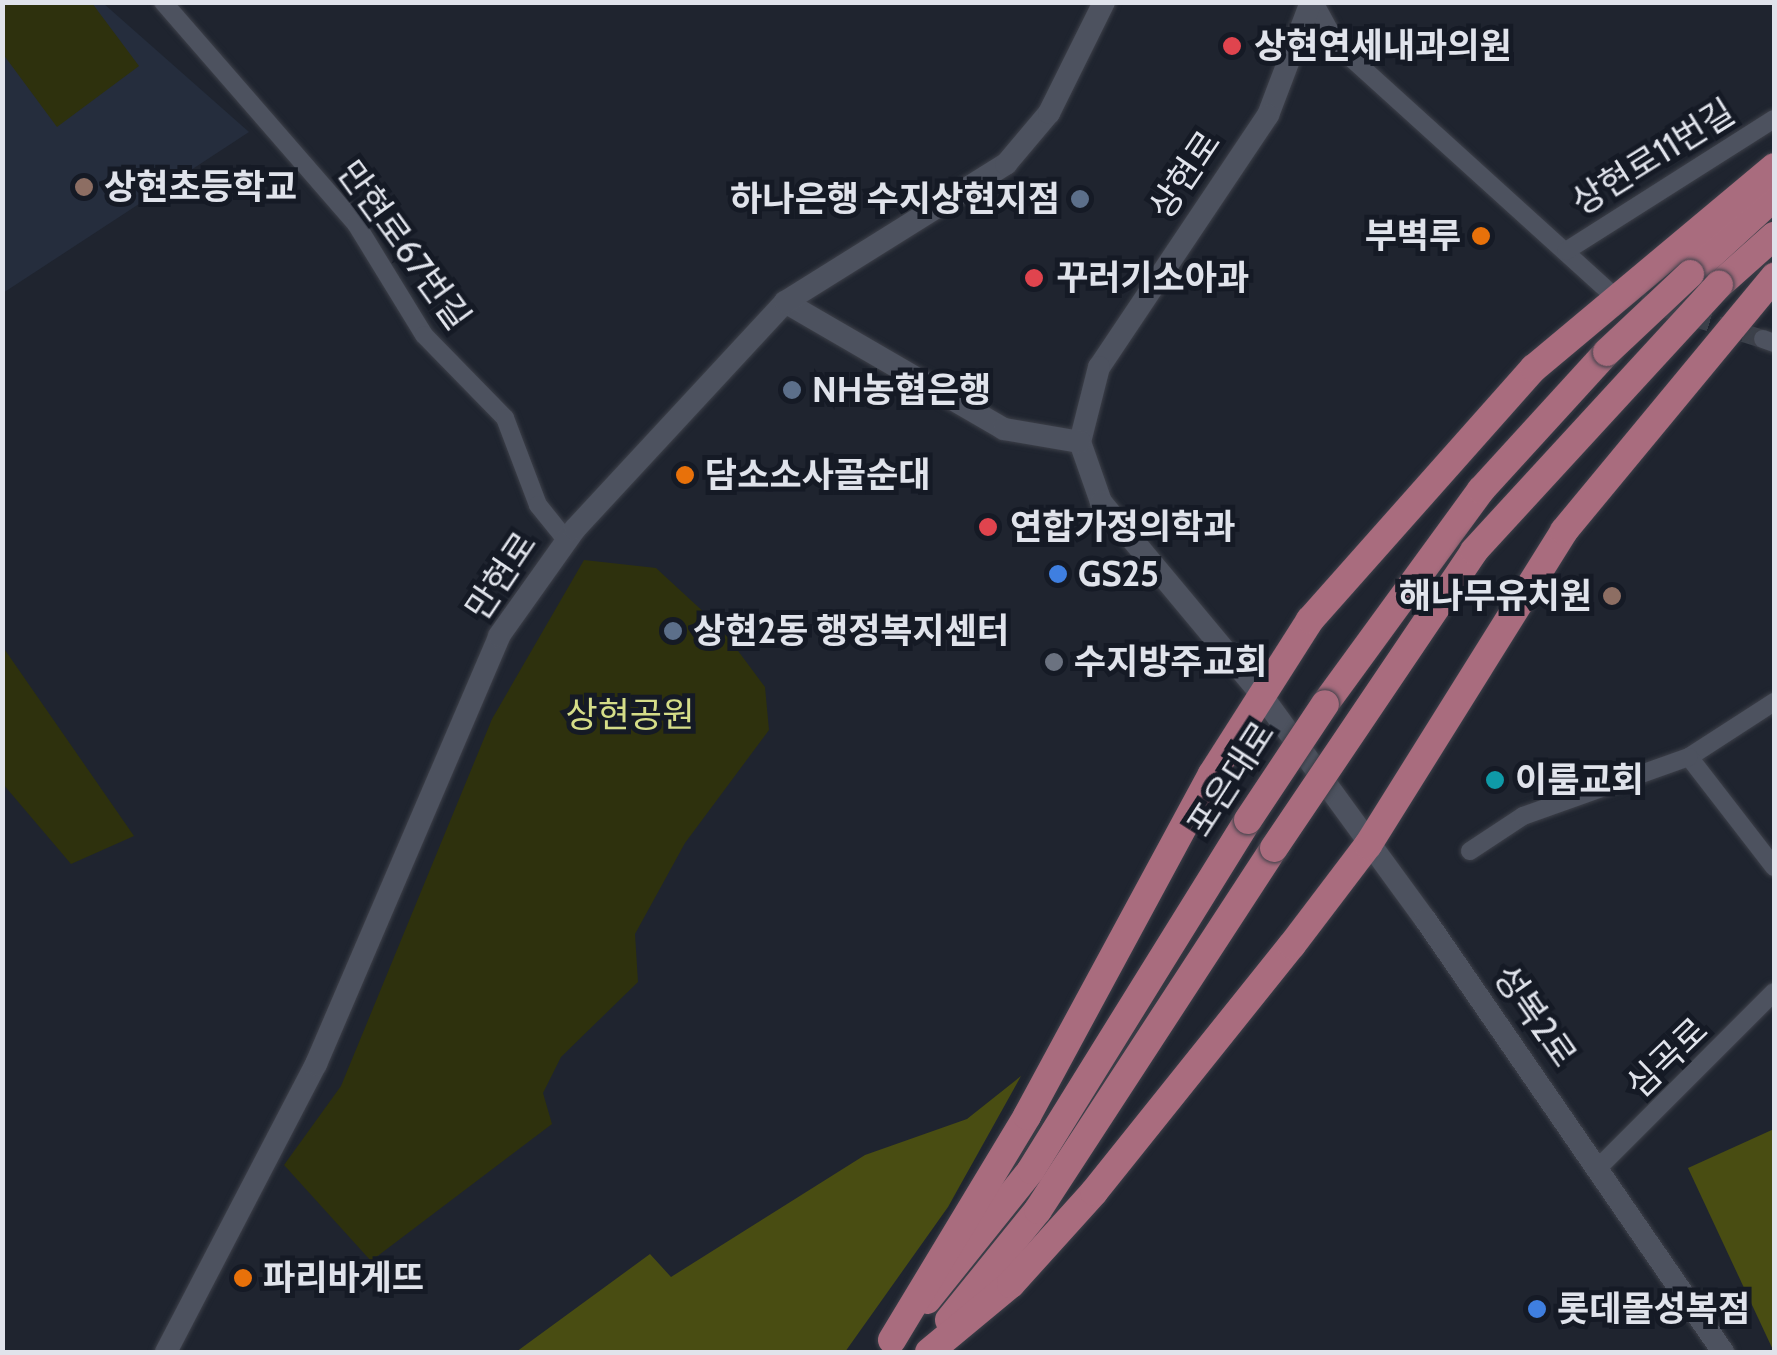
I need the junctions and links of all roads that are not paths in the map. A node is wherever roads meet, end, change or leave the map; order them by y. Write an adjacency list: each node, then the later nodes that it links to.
1 (163, 2): 13 (street, 만현로67번길)
2 (1104, 2): 11 (street, 만현로)
3 (1312, 2): 8 (street); 12 (street, 상현로)
4 (1774, 119): 8 (street, 상현로11번길)
5 (1774, 166): 10 (main road)
6 (1774, 196): 22 (main road, 포은대로, bridge)
7 (1774, 236): 24 (main road, 포은대로, bridge)
8 (1566, 251): 10 (street)
9 (1774, 277): 17 (main road)
10 (1629, 279): 14 (main road)
11 (785, 302): 12 (street); 13 (street, 만현로)
12 (1080, 442): 14 (street)
13 (567, 541): 23 (street, 만현로)
14 (1260, 693): 17 (street, 성복2로); 22 (main road)
15 (1774, 702): 16 (street)
16 (1689, 757): 18 (street); 19 (street)
17 (1368, 845): 21 (street, 성복2로); 24 (main road)
18 (1470, 851)
19 (1774, 867)
20 (1774, 992): 21 (street, 심곡로)
21 (1600, 1166): 25 (street, 성복2로)
22 (887, 1346)
23 (166, 1352)
24 (926, 1352)
25 (1723, 1352)

